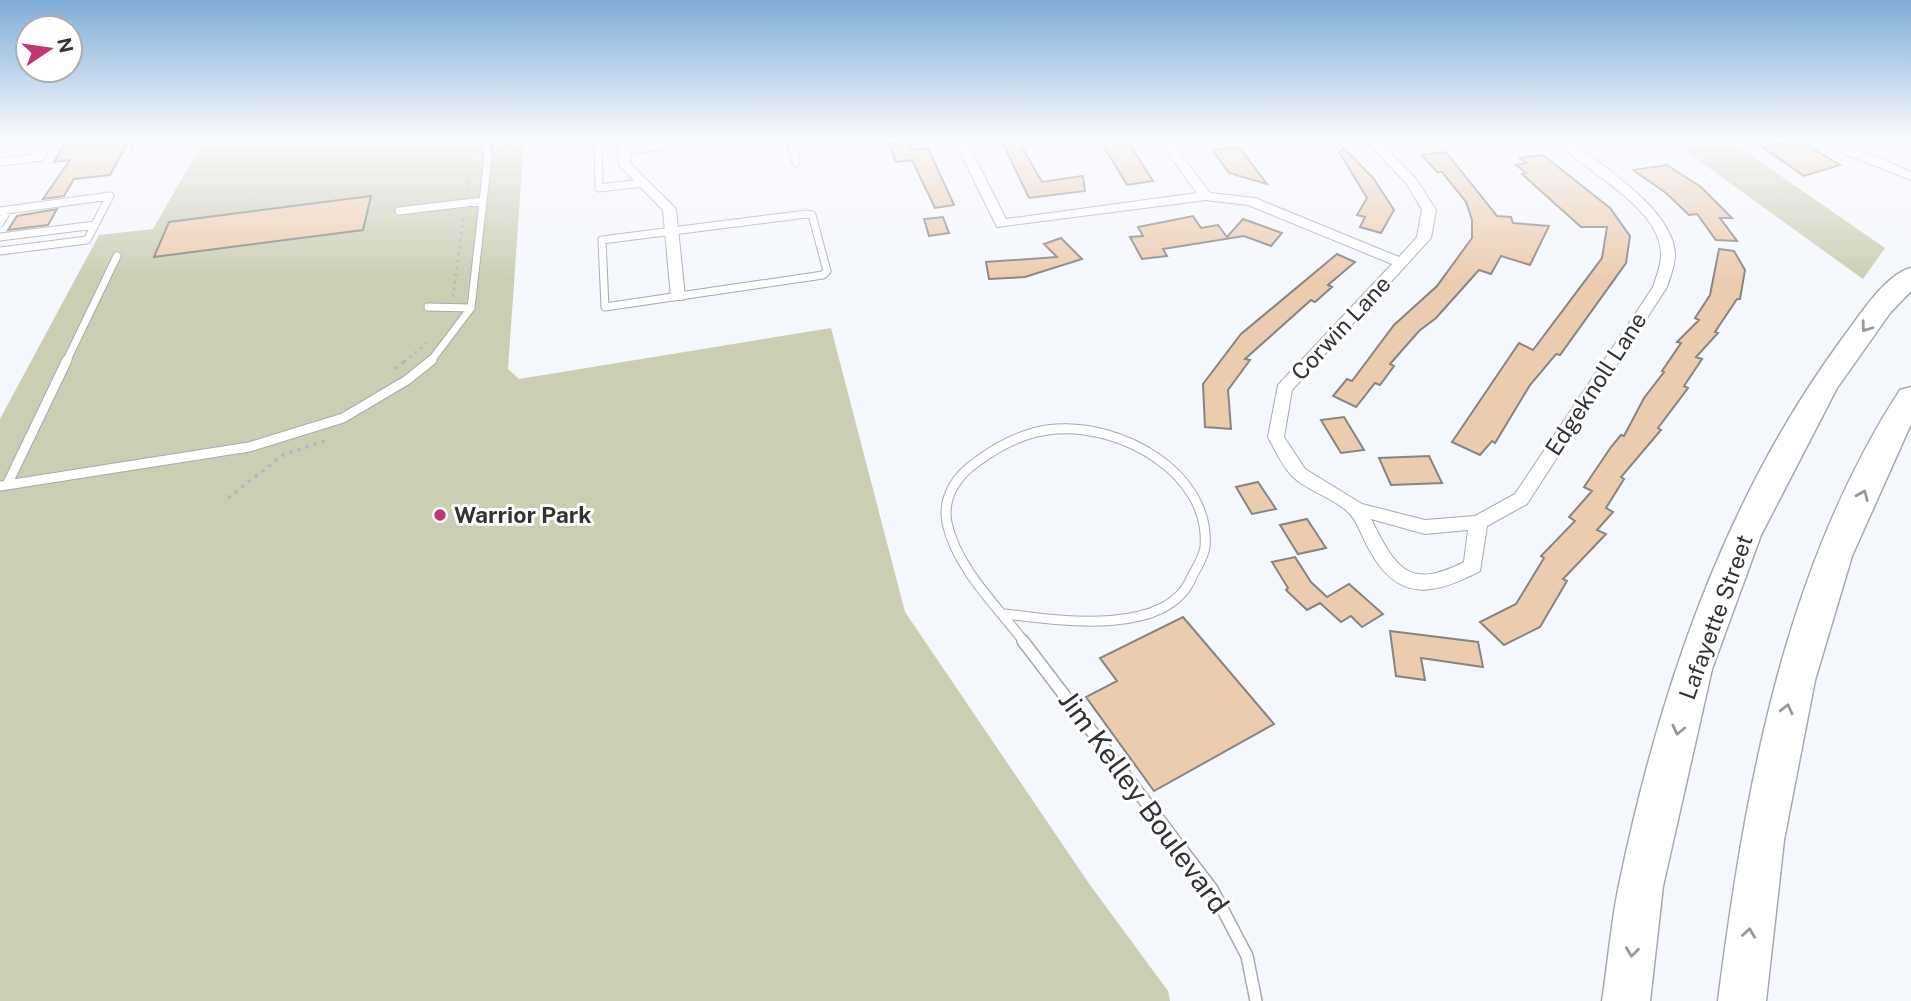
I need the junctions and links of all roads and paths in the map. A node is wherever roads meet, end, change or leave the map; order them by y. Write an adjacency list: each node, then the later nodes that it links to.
1 (467, 187): 10 (path)
2 (485, 187): 9 (lane)
3 (647, 187): 15 (street)
4 (983, 187): 8 (street)
5 (1199, 187): 8 (street)
6 (1415, 187): 19 (street, Corwin Lane)
7 (1618, 187): 30 (street, Edgeknoll Lane)
8 (1206, 196): 19 (street)
9 (483, 201): 10 (lane); 24 (lane)
10 (466, 203): 12 (lane); 23 (path)
11 (4, 210): 13 (lane); 14 (lane)
12 (398, 211)
13 (0, 223)
14 (95, 225): 16 (lane); 17 (lane)
15 (670, 231): 21 (street); 21 (lane); 21 (lane)
16 (0, 237)
17 (0, 251)
18 (117, 256): 28 (lane)
19 (1403, 263): 29 (street, Corwin Lane)
20 (1911, 275): 33 (highway, Lafayette Street, one-way to 33)
21 (678, 297)
22 (428, 307): 23 (lane)
23 (449, 308): 24 (lane)
24 (471, 308): 28 (lane)
25 (427, 343): 26 (path)
26 (386, 375)
27 (1911, 397): 34 (highway, one-way to 27)
28 (3, 486)
29 (1357, 509): 30 (street, Edgeknoll Lane); 30 (street)
30 (1478, 522)
31 (1006, 614): 31 (lane, Jim Kelley Boulevard); 32 (lane, Jim Kelley Boulevard)
32 (1256, 1001)
33 (1626, 1001)
34 (1742, 1001)

